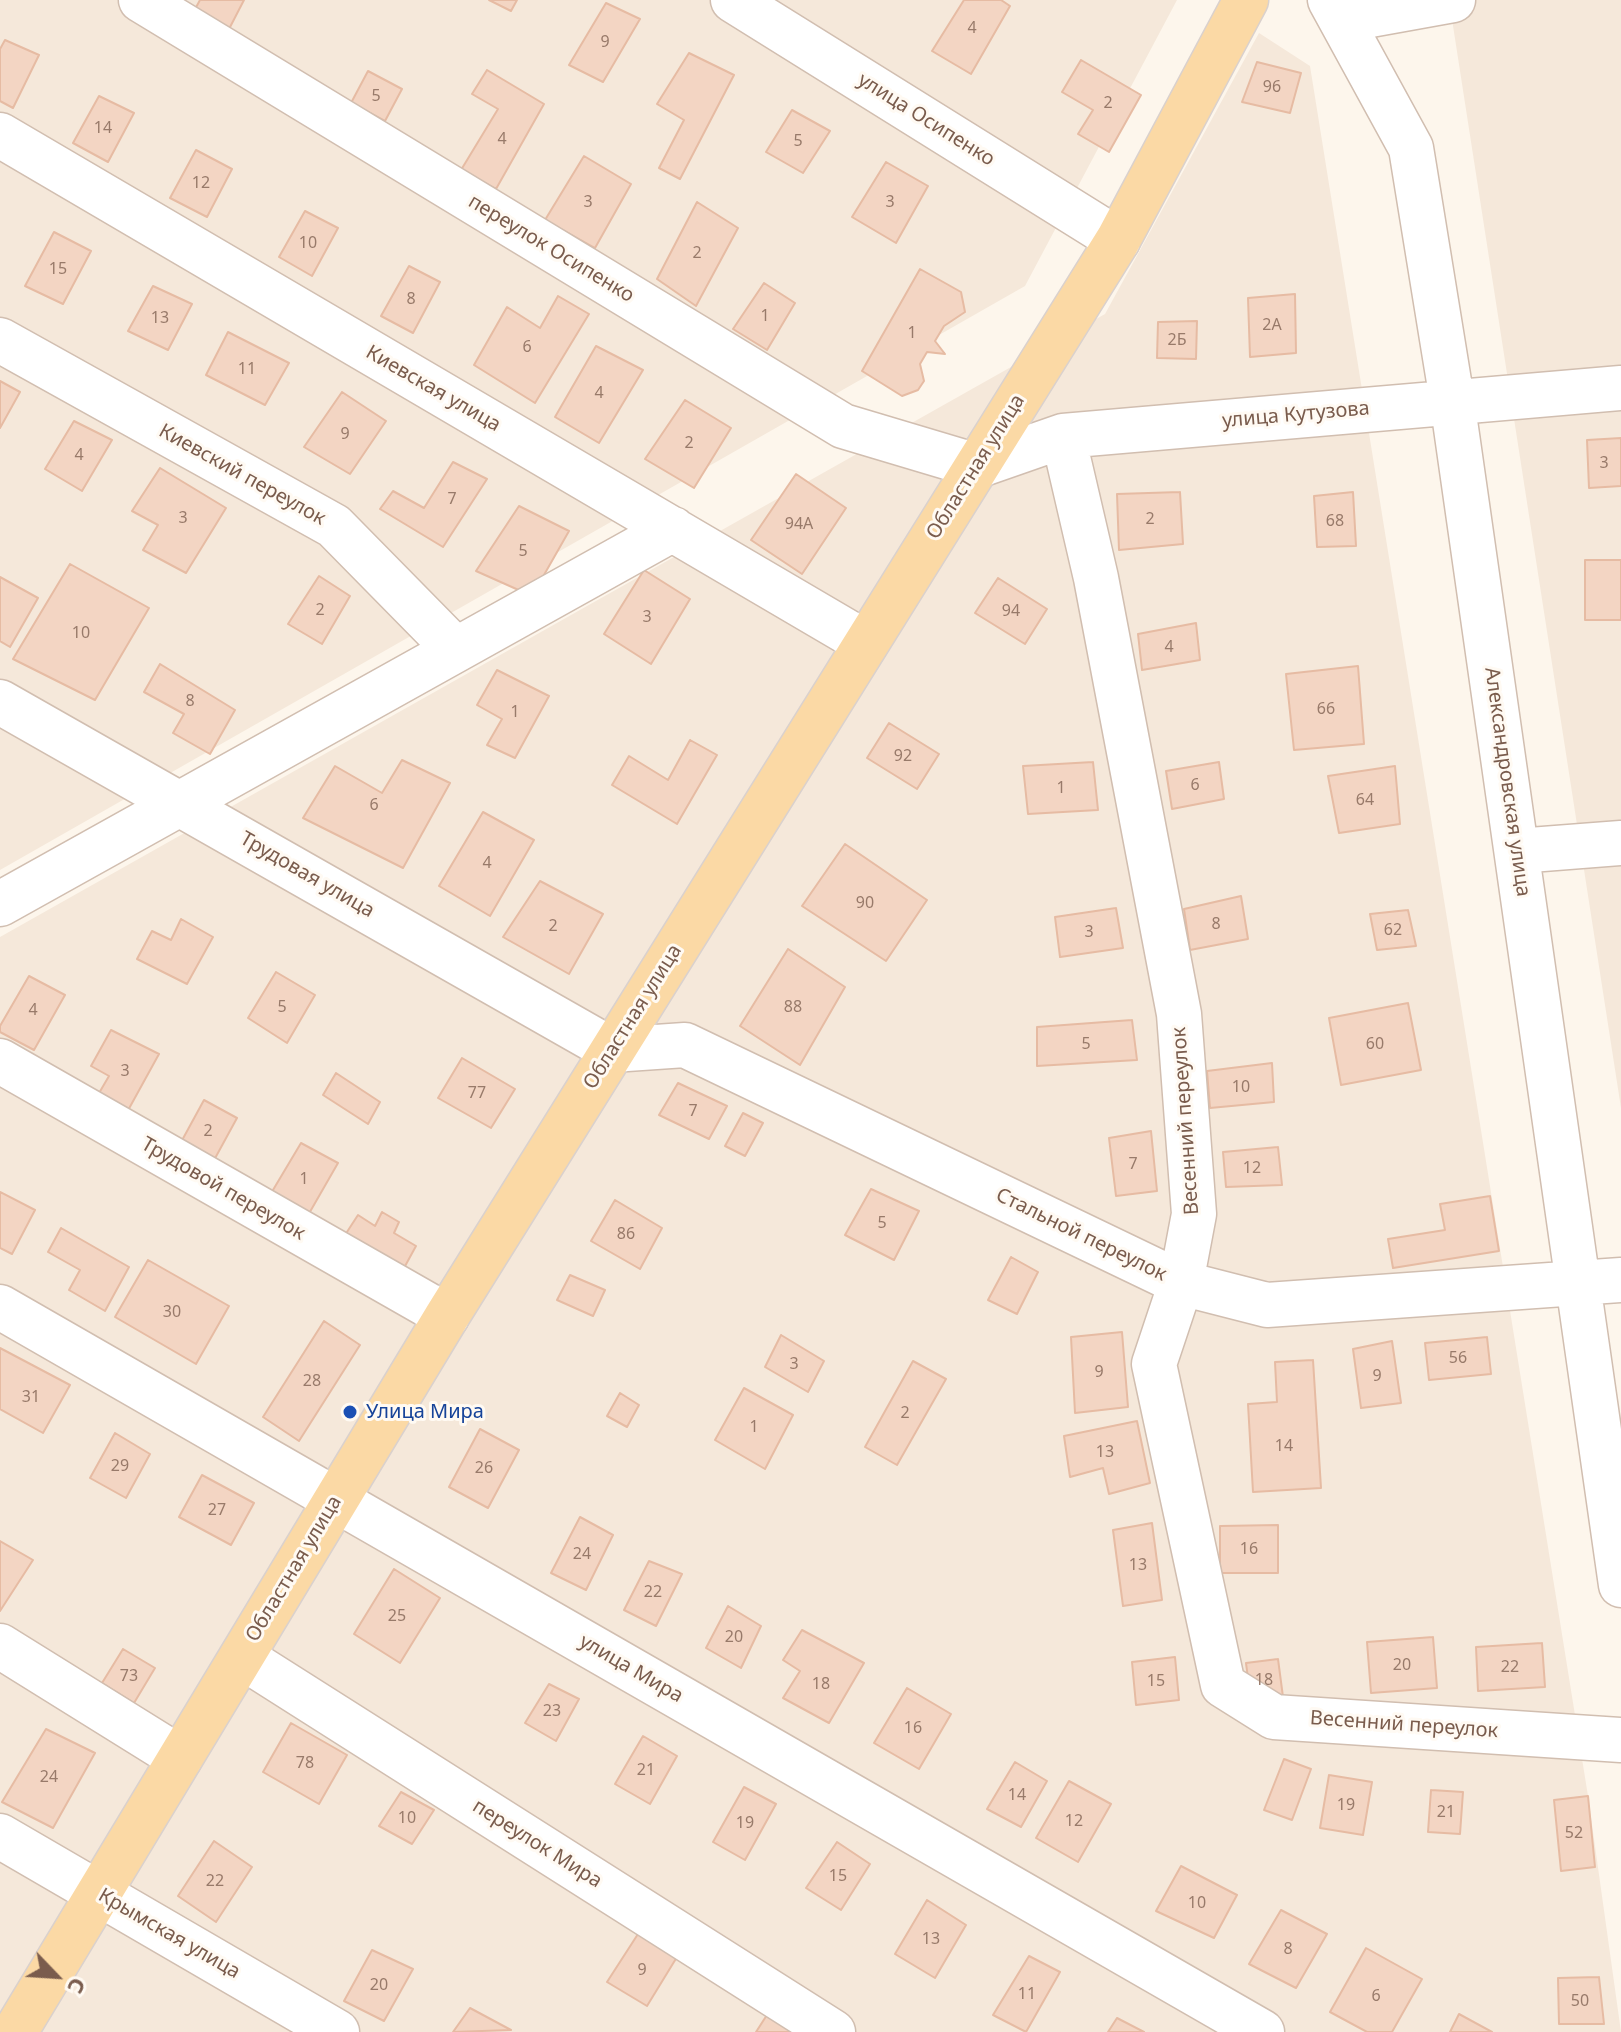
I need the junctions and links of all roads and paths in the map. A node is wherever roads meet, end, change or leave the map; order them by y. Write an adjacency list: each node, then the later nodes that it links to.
1 (141, 0): 12 (street, переулок Осипенко)
2 (733, 0): 7 (street, улица Осипенко)
3 (1246, 0): 7 (main road, Областная улица)
4 (1453, 0): 5 (street)
5 (1336, 10): 10 (street, Александровская улица)
6 (0, 135): 13 (street, Киевская улица)
7 (1118, 240): 12 (main road, Областная улица)
8 (0, 340): 15 (street, Киевский переулок)
9 (1621, 388): 10 (street, улица Кутузова)
10 (1452, 400): 11 (street, улица Кутузова); 19 (street, Александровская улица)
11 (1063, 436): 12 (street, улица Кутузова); 25 (street, Весенний переулок)
12 (977, 466): 14 (main road, Областная улица)
13 (673, 529): 14 (street, Киевская улица); 15 (street)
14 (866, 643): 21 (main road, Областная улица)
15 (455, 649): 17 (street)
16 (0, 702): 17 (street, Трудовая улица)
17 (184, 804): 20 (street); 21 (street, Трудовая улица)
18 (1621, 843): 19 (street)
19 (1517, 851): 24 (street, Александровская улица)
20 (0, 904)
21 (612, 1050): 25 (street, Стальной переулок); 27 (main road, Областная улица)
22 (0, 1061): 27 (street, Трудовой переулок)
23 (1621, 1280): 24 (street, Стальной переулок)
24 (1578, 1282): 25 (street, Стальной переулок); 29 (street, Александровская улица)
25 (1181, 1283): 32 (street, Весенний переулок)
26 (0, 1307): 28 (street, улица Мира)
27 (447, 1316): 28 (main road, Областная улица)
28 (335, 1499): 31 (main road, Областная улица); 39 (street, улица Мира)
29 (1621, 1585)
30 (0, 1646): 33 (street)
31 (242, 1657): 33 (main road, Областная улица); 38 (street, переулок Мира)
32 (1621, 1740)
33 (180, 1758): 35 (main road, Областная улица)
34 (0, 1836): 35 (street, Крымская улица)
35 (99, 1893): 36 (main road, Областная улица); 37 (street, Крымская улица)
36 (15, 2032)
37 (337, 2032)
38 (833, 2032)
39 (1262, 2032)

